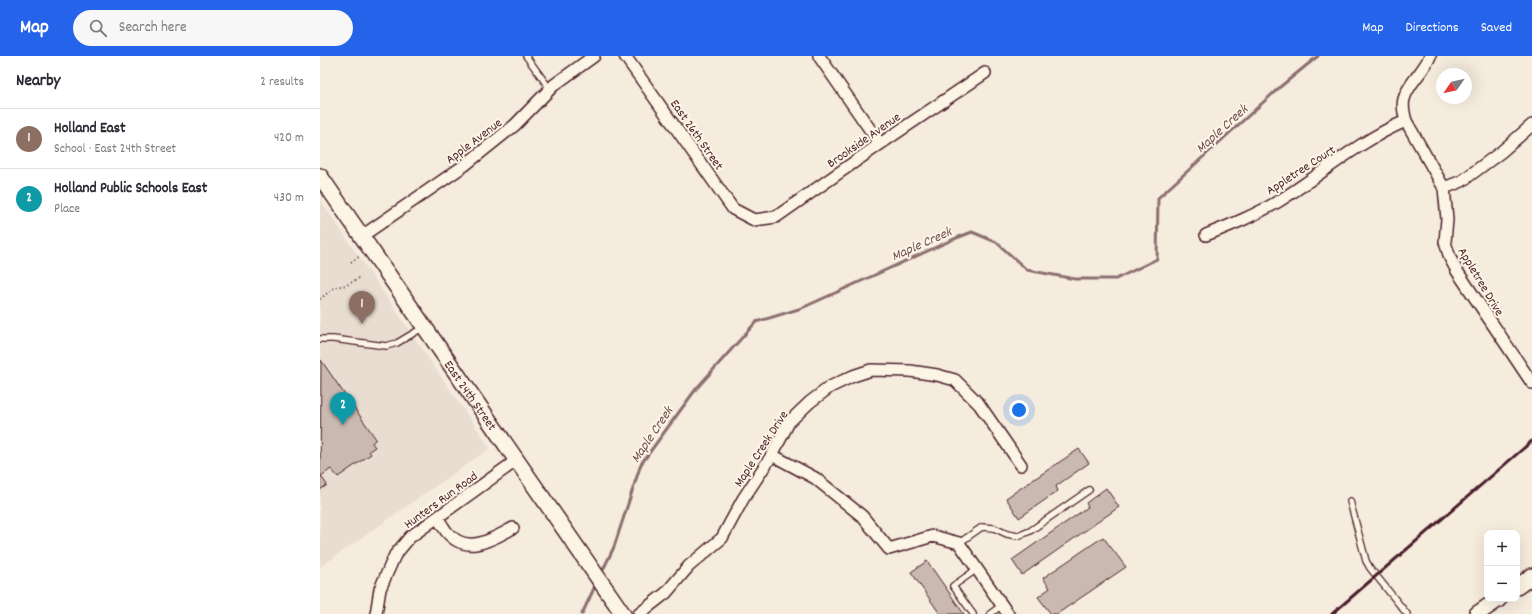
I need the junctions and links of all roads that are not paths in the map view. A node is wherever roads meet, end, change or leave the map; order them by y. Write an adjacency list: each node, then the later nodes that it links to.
1 (526, 56): 7 (lane)
2 (594, 56): 7 (street, Apple Avenue)
3 (626, 56): 13 (street, East 26th Street)
4 (819, 56): 10 (street)
5 (1430, 56): 8 (street, Appletree Drive)
6 (985, 73): 10 (street, Brookside Avenue)
7 (550, 89): 15 (street, Apple Avenue)
8 (1406, 121): 12 (street, Appletree Drive); 14 (street, Appletree Court)
9 (1532, 125): 12 (street)
10 (880, 144): 13 (street, Brookside Avenue)
11 (320, 176): 15 (street, East 24th Street)
12 (1444, 188): 18 (street, Appletree Drive)
13 (754, 220)
14 (1206, 235)
15 (362, 236): 16 (street, East 24th Street)
16 (425, 326): 17 (lane); 20 (street, East 24th Street)
17 (320, 340)
18 (1532, 383)
19 (772, 455): 21 (street, Maple Creek Drive); 26 (street); 34 (street, Maple Creek Drive)
20 (517, 460): 24 (street, Hunters Run Road); 33 (street, East 24th Street)
21 (1021, 465)
22 (1089, 490): 26 (lane)
23 (1350, 501): 37 (lane)
24 (438, 517): 25 (street); 32 (street, Hunters Run Road)
25 (513, 528)
26 (959, 543): 27 (street)
27 (977, 569): 31 (street); 35 (lane)
28 (1532, 576): 29 (street)
29 (1520, 585)
30 (1495, 602): 38 (street)
31 (1005, 610): 36 (lane)
32 (376, 614)
33 (623, 614)
34 (639, 614)
35 (973, 614)
36 (990, 614)
37 (1407, 614)
38 (1477, 614)

